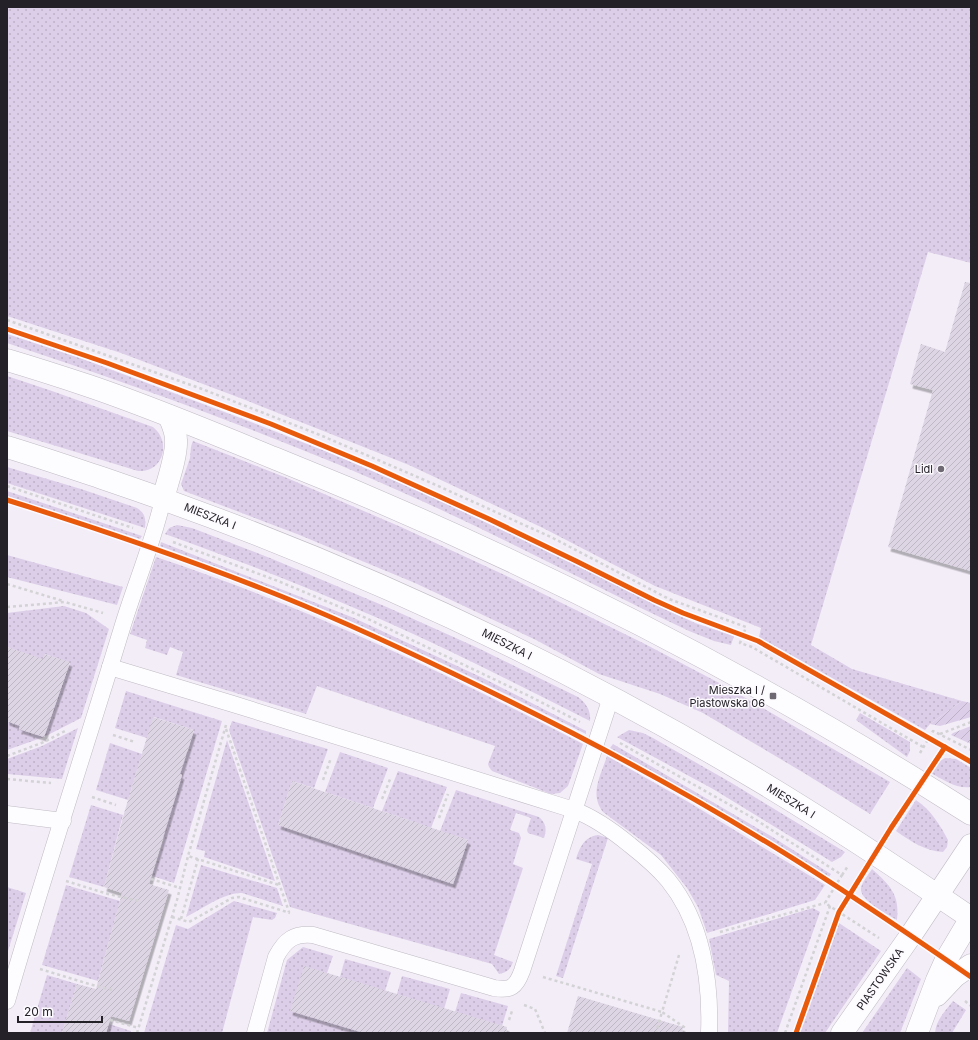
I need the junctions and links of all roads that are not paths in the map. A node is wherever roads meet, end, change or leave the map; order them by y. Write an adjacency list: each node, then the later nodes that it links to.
1 (7, 360): 2 (street)
2 (169, 416): 4 (street); 9 (street)
3 (7, 447): 4 (street, MIESZKA I)
4 (162, 499): 5 (lane); 6 (street, MIESZKA I)
5 (110, 667): 7 (lane); 10 (lane)
6 (611, 697): 7 (lane); 12 (street, MIESZKA I)
7 (574, 810): 17 (lane); 18 (lane)
8 (7, 814): 10 (lane)
9 (971, 814)
10 (62, 821): 15 (lane)
11 (971, 845): 12 (street, PIASTOWSKA)
12 (938, 895): 13 (street, MIESZKA I); 19 (street, PIASTOWSKA)
13 (971, 918): 16 (street)
14 (971, 965): 16 (street)
15 (7, 1001)
16 (927, 1007): 20 (street)
17 (255, 1033)
18 (709, 1033)
19 (842, 1033)
20 (917, 1033)

